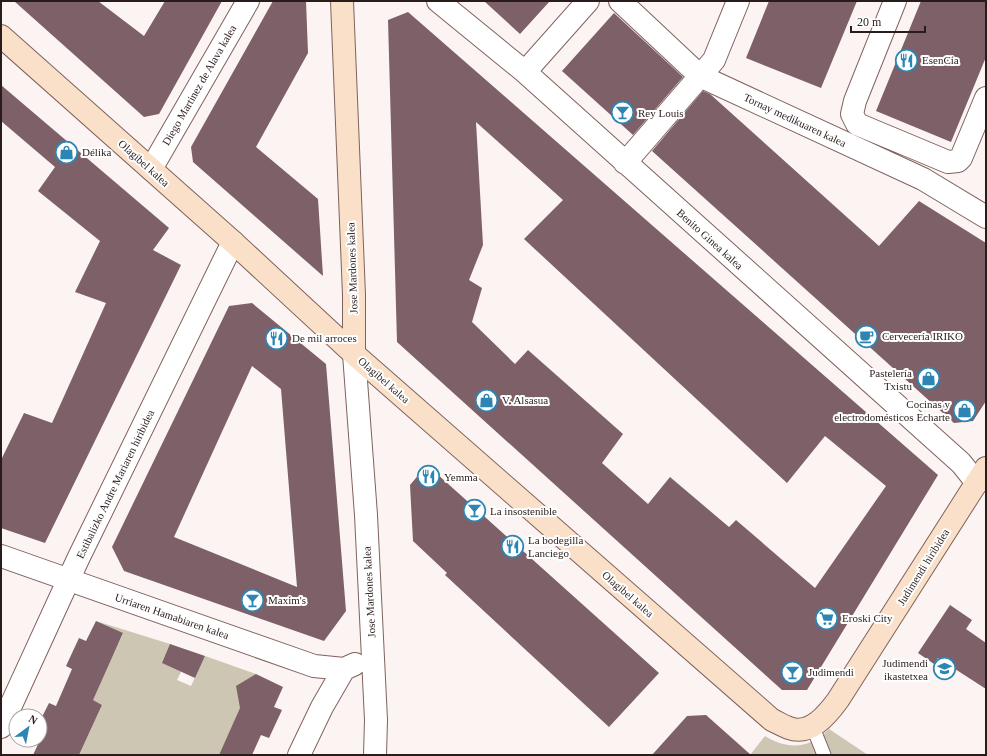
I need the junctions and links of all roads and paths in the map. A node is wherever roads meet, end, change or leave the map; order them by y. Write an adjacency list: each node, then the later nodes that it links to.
1 (248, 1): 13 (street, Diego Martinez de Alava kalea)
2 (342, 1): 16 (main road, Jose Mardones kalea)
3 (438, 1): 9 (street, Benito Ginea kalea)
4 (588, 1): 9 (street)
5 (620, 1): 10 (street, Tornay medikuaren kalea)
6 (738, 1): 10 (street)
7 (895, 1): 11 (street, Tornay medikuaren kalea)
8 (1, 36): 13 (main road, Olagibel kalea)
9 (526, 72): 12 (street, Benito Ginea kalea)
10 (700, 76): 12 (street); 14 (street, Tornay medikuaren kalea)
11 (986, 98)
12 (625, 163): 17 (street, Benito Ginea kalea)
13 (151, 169): 15 (main road, Olagibel kalea)
14 (986, 217)
15 (233, 242): 16 (main road, Olagibel kalea); 19 (street, Estibalizko Andre Mariaren hiribidea)
16 (354, 354): 20 (street, Jose Mardones kalea); 22 (main road, Olagibel kalea)
17 (981, 475): 23 (main road, Judimendi hiribidea)
18 (1, 556): 19 (street, Urriaren Hamabiaren kalea)
19 (68, 581): 21 (street, Urriaren Hamabiaren kalea); 24 (street, Estibalizko Andre Mariaren hiribidea)
20 (373, 655): 21 (street); 26 (street, Jose Mardones kalea)
21 (344, 669): 25 (street)
22 (772, 720): 23 (main road, Judimendi hiribidea)
23 (812, 725): 27 (lane)
24 (1, 727)
25 (299, 755)
26 (375, 755)
27 (824, 755)

